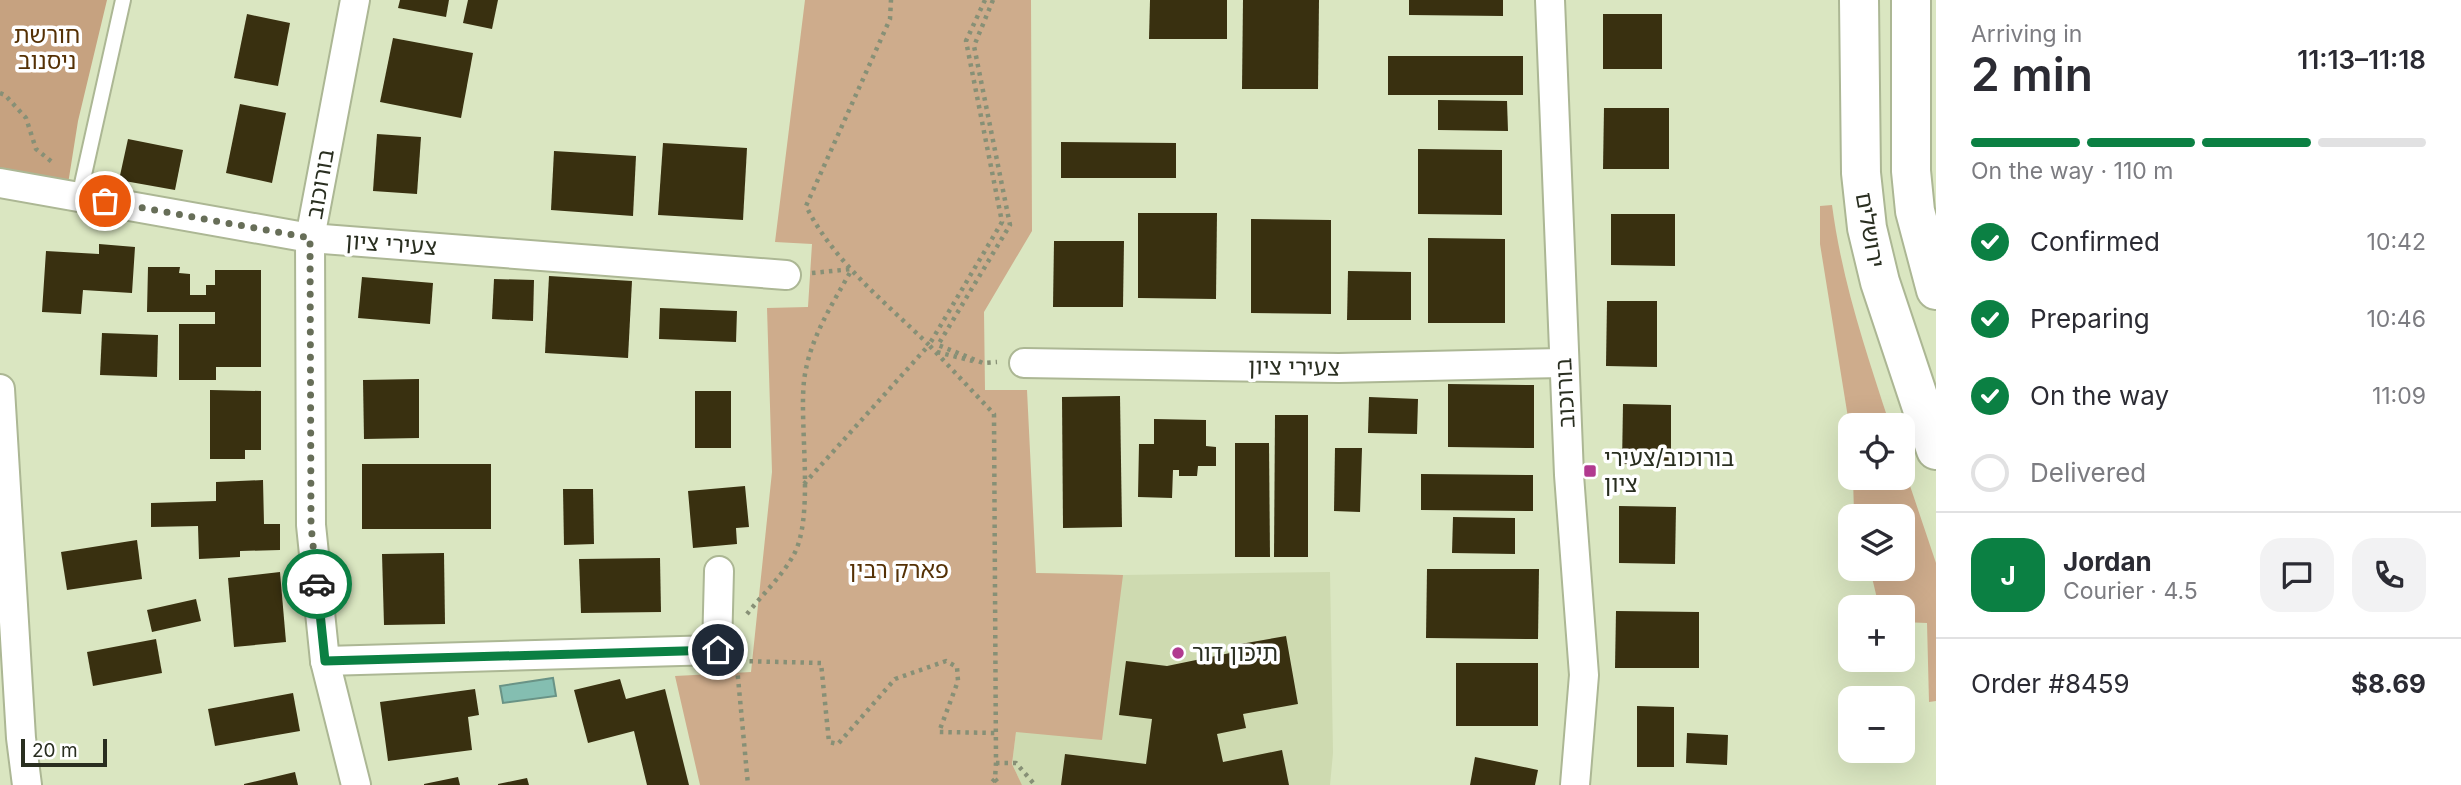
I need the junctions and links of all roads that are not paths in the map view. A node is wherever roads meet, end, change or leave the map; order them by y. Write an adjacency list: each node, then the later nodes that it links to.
1 (123, 0): 7 (lane)
2 (355, 0): 8 (street, בורוכוב)
3 (1550, 0): 12 (street, בורוכוב)
4 (1859, 0): 14 (main road, ירושלים)
5 (1911, 0): 10 (main road, ירושלים)
6 (0, 183): 7 (street, צעירי ציון)
7 (82, 186): 8 (street, צעירי ציון)
8 (310, 238): 9 (street, צעירי ציון); 17 (street, בורוכוב)
9 (786, 275)
10 (1936, 290)
11 (1024, 363): 12 (street, צעירי ציון)
12 (1563, 363): 20 (street, בורוכוב)
13 (0, 389): 16 (street)
14 (1936, 450)
15 (719, 571): 17 (street)
16 (7, 605): 18 (street)
17 (325, 661): 19 (street, בורוכוב)
18 (27, 785)
19 (356, 785)
20 (1575, 785)

